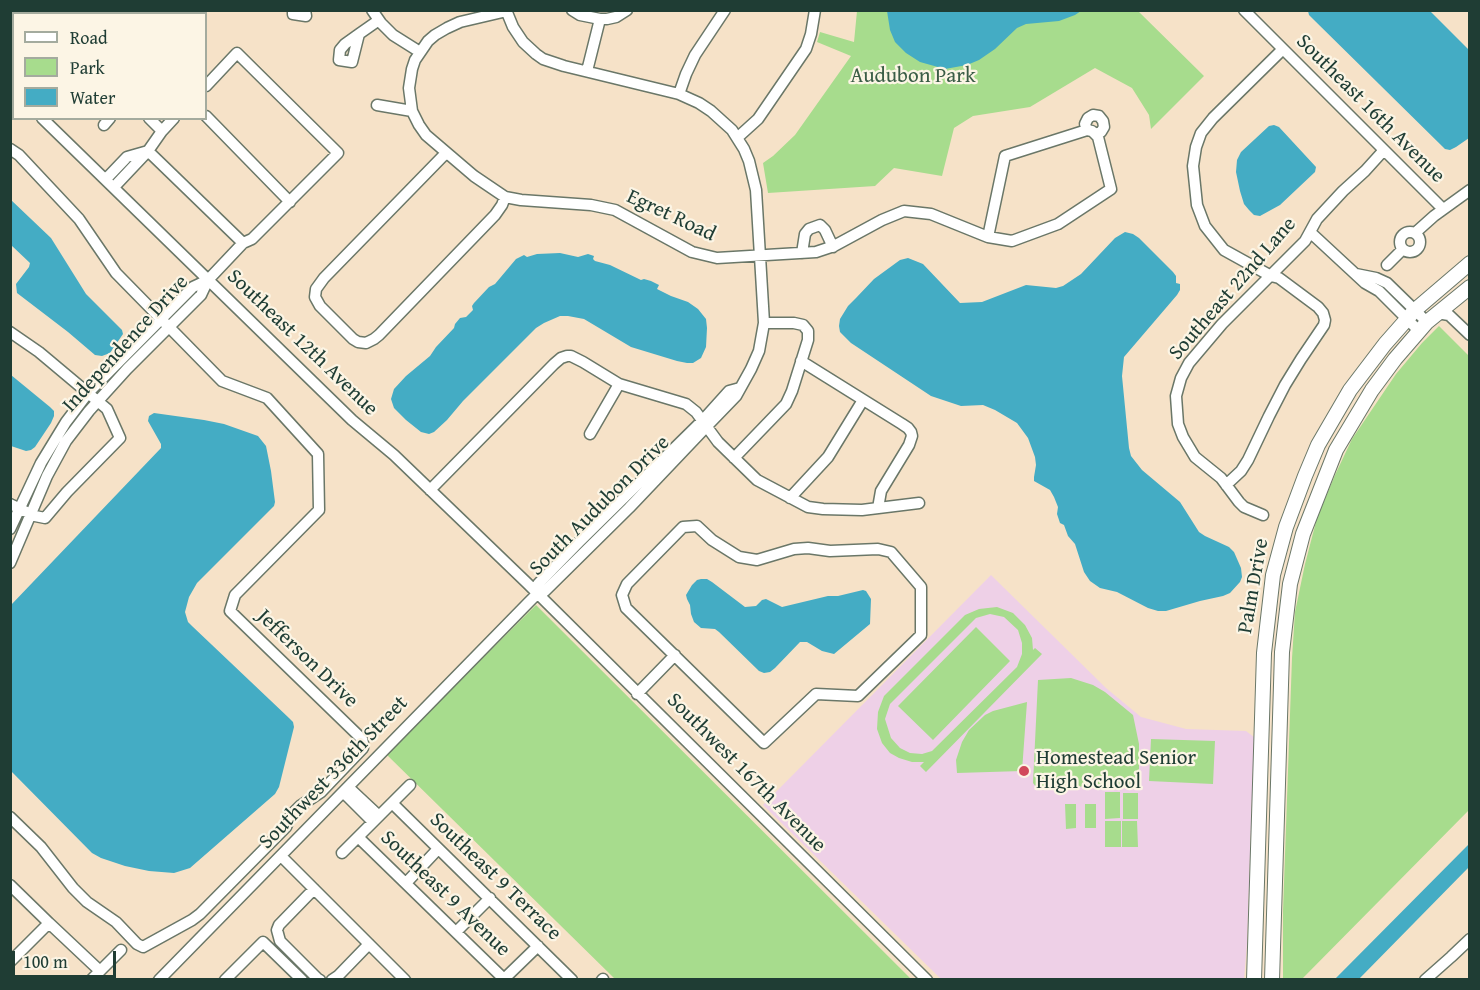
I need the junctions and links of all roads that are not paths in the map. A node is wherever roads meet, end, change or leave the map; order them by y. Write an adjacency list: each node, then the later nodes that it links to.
1 (293, 10): 2 (street)
2 (305, 10)
3 (572, 10): 10 (street)
4 (627, 10): 10 (street)
5 (725, 10): 16 (street)
6 (815, 10): 24 (street)
7 (1244, 10): 12 (street, Southeast 16th Avenue)
8 (506, 11): 13 (street, Egret Road); 14 (street, South Audubon Drive)
9 (375, 13): 11 (street); 13 (street)
10 (600, 19): 14 (street)
11 (359, 34)
12 (1283, 49): 26 (street, Southeast 16th Avenue); 44 (street)
13 (420, 52): 18 (street, Egret Road)
14 (587, 71): 16 (street, South Audubon Drive)
15 (207, 85): 32 (street, Independence Drive)
16 (679, 94): 24 (street, South Audubon Drive)
17 (377, 105): 18 (street)
18 (412, 111): 28 (street, Egret Road)
19 (207, 117): 32 (street)
20 (44, 120): 29 (street, Southeast 12th Avenue)
21 (151, 120): 23 (street)
22 (172, 120): 23 (street)
23 (162, 131): 27 (street)
24 (737, 138): 41 (street, South Audubon Drive)
25 (10, 149): 51 (street)
26 (1384, 150): 33 (street, Southeast 16th Avenue); 34 (street, Southeast 22nd Lane)
27 (148, 151): 29 (street); 37 (street)
28 (446, 153): 31 (street, Egret Road); 31 (street)
29 (110, 183): 45 (street, Southeast 12th Avenue)
30 (1470, 190): 33 (street)
31 (504, 197): 41 (street, Egret Road)
32 (290, 202): 37 (street, Independence Drive)
33 (1443, 209): 35 (street)
34 (1310, 232): 44 (street, Southeast 22nd Lane); 48 (street)
35 (1415, 233): 39 (street); 39 (street)
36 (988, 237): 36 (street, Egret Road); 38 (street, Egret Road)
37 (243, 243): 45 (street, Independence Drive)
38 (833, 247): 40 (street, Egret Road); 40 (street)
39 (1403, 249): 43 (street)
40 (802, 253): 41 (street, Egret Road)
41 (760, 256): 52 (street, South Audubon Drive)
42 (1470, 263): 48 (main road, Palm Drive)
43 (1387, 265)
44 (1271, 276): 62 (street, Southeast 22nd Lane); 62 (street)
45 (208, 280): 51 (street, Independence Drive); 63 (street, Southeast 12th Avenue)
46 (1470, 287): 47 (main road, Palm Drive)
47 (1449, 303): 49 (street); 50 (main road, Palm Drive)
48 (1411, 314): 50 (street); 108 (main road, Palm Drive)
49 (1452, 318): 50 (street); 54 (street)
50 (1428, 322): 109 (main road, Palm Drive)
51 (166, 323): 57 (street, Independence Drive); 78 (street, Jefferson Drive)
52 (764, 323): 55 (street); 59 (street, South Audubon Drive)
53 (10, 332): 57 (street)
54 (1470, 335)
55 (801, 361): 58 (street); 61 (street)
56 (619, 384): 59 (street); 60 (street); 63 (street)
57 (93, 397): 66 (street, Independence Drive); 68 (street, Independence Drive); 68 (street)
58 (863, 400): 64 (street); 67 (street)
59 (704, 424): 61 (street); 72 (street, South Audubon Drive)
60 (590, 434)
61 (734, 458): 64 (street)
62 (1226, 485): 69 (street, Southeast 22nd Lane)
63 (430, 490): 72 (street, Southeast 12th Avenue)
64 (790, 498): 67 (street)
65 (919, 503): 67 (street)
66 (15, 506): 68 (street); 70 (street, Independence Drive)
67 (878, 508)
68 (30, 513): 71 (street, Independence Drive)
69 (1263, 515)
70 (10, 529)
71 (10, 563)
72 (537, 594): 74 (street, Southwest 167th Avenue); 76 (street, Southwest 336th Street)
73 (673, 653): 73 (street); 74 (street)
74 (635, 691): 107 (street, Southwest 167th Avenue)
75 (410, 785): 77 (street)
76 (346, 790): 80 (street); 81 (street, Southwest 336th Street)
77 (392, 803): 80 (street); 83 (street, Southeast 9 Terrace)
78 (300, 806): 79 (street); 81 (street)
79 (10, 817)
80 (376, 819): 82 (street)
81 (315, 820): 85 (street, Southwest 336th Street)
82 (358, 837): 84 (street); 86 (street, Southeast 9 Avenue)
83 (438, 849): 86 (street); 89 (street, Southeast 9 Terrace)
84 (342, 853)
85 (280, 856): 88 (street); 98 (street, Southwest 336th Street)
86 (406, 883): 91 (street, Southeast 9 Avenue)
87 (10, 885): 90 (street)
88 (314, 889): 93 (street); 103 (street)
89 (490, 898): 91 (street); 94 (street, Southeast 9 Terrace)
90 (49, 923): 96 (street); 97 (street)
91 (456, 932): 99 (street, Southeast 9 Avenue)
92 (1470, 939): 110 (street)
93 (369, 944): 104 (street); 105 (street)
94 (538, 946): 99 (street); 106 (street, Southeast 9 Terrace)
95 (121, 950): 97 (street)
96 (10, 962)
97 (100, 971): 100 (street)
98 (165, 977)
99 (504, 979)
100 (91, 980)
101 (225, 980): 102 (street)
102 (302, 980)
103 (320, 980)
104 (332, 980)
105 (405, 980)
106 (572, 980)
107 (927, 980)
108 (1254, 980)
109 (1272, 980)
110 (1425, 980)

